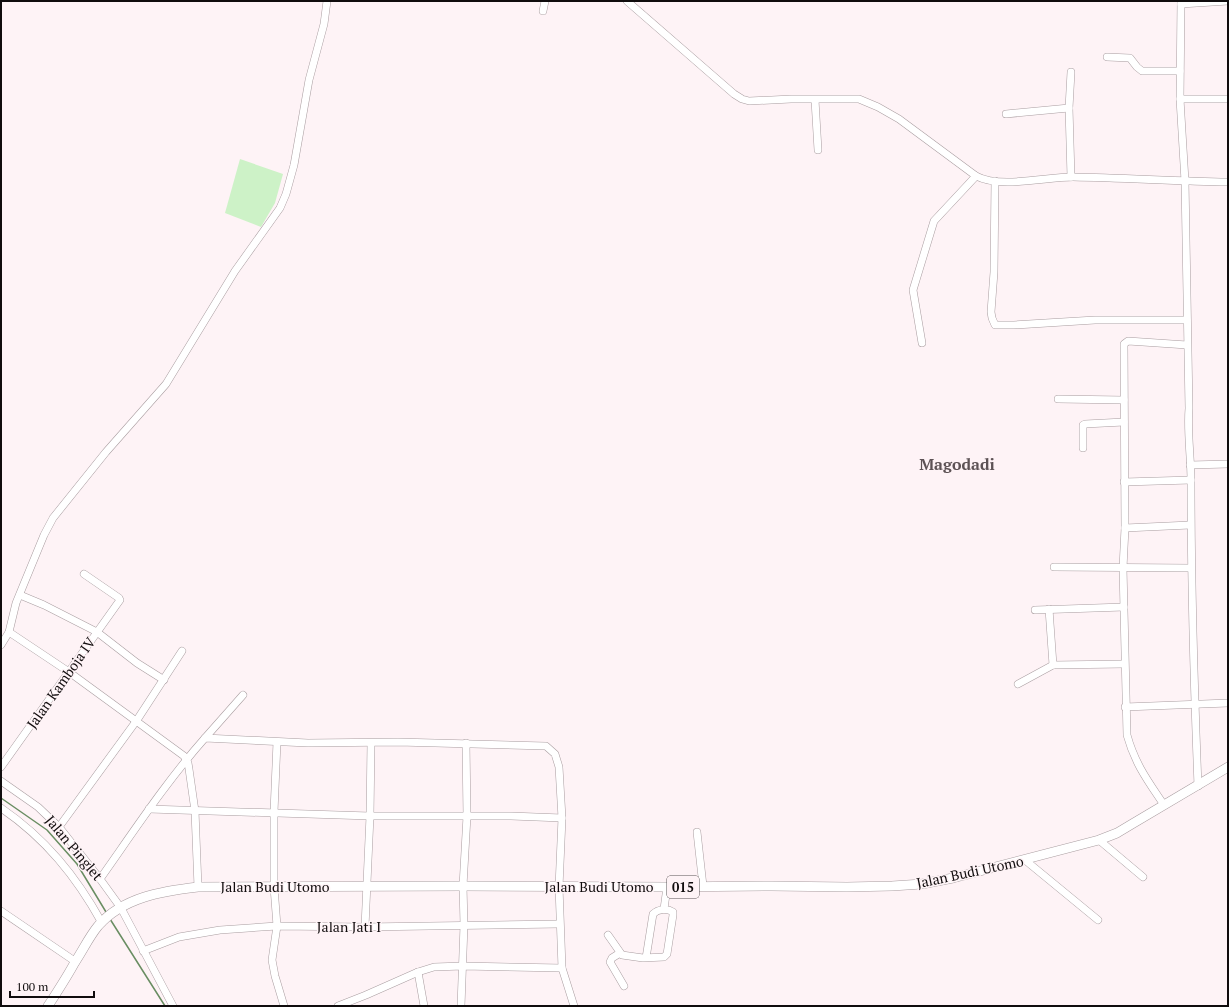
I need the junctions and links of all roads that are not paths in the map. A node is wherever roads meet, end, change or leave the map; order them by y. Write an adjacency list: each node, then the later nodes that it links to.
1 (328, 1): 38 (street)
2 (545, 1): 6 (street)
3 (627, 1): 12 (street)
4 (1228, 1): 5 (street)
5 (1181, 2): 8 (street)
6 (543, 11)
7 (1107, 57): 8 (street)
8 (1180, 71): 10 (street)
9 (1071, 72): 13 (street)
10 (1180, 99): 11 (street); 19 (street)
11 (1228, 99)
12 (815, 100): 15 (street); 16 (street)
13 (1068, 108): 14 (street); 17 (street)
14 (1006, 114)
15 (818, 150)
16 (976, 176): 18 (street); 22 (street)
17 (1071, 177): 18 (street); 19 (street)
18 (995, 181): 21 (street)
19 (1185, 181): 20 (street); 21 (street)
20 (1228, 182)
21 (1187, 320): 23 (street)
22 (922, 343)
23 (1187, 345): 25 (street); 29 (street)
24 (1058, 399): 25 (street)
25 (1124, 400): 26 (street)
26 (1124, 422): 27 (street); 31 (street)
27 (1083, 448)
28 (1228, 464): 29 (street)
29 (1190, 465): 30 (street)
30 (1191, 480): 31 (street); 32 (street)
31 (1124, 482): 33 (street)
32 (1190, 525): 33 (street); 36 (street)
33 (1124, 528): 35 (street)
34 (1054, 567): 35 (street)
35 (1123, 568): 36 (street); 39 (street)
36 (1192, 568): 53 (street)
37 (84, 574): 43 (street, Jalan Kamboja IV)
38 (20, 595): 42 (street); 43 (street)
39 (1124, 607): 40 (street); 46 (street)
40 (1050, 609): 41 (street); 47 (street)
41 (1035, 610)
42 (9, 632): 44 (street); 48 (street)
43 (97, 632): 48 (street, Jalan Kamboja IV); 49 (street)
44 (1, 645)
45 (182, 652): 49 (street)
46 (1124, 664): 47 (street); 54 (street)
47 (1053, 665): 50 (street)
48 (69, 672): 55 (street); 61 (street, Jalan Kamboja IV)
49 (164, 680): 55 (street)
50 (1018, 684)
51 (243, 695): 56 (street)
52 (1228, 703): 53 (street)
53 (1195, 704): 54 (street); 64 (street)
54 (1125, 707): 65 (street)
55 (137, 720): 60 (street); 73 (street)
56 (205, 738): 57 (street); 60 (street)
57 (277, 742): 58 (street); 69 (street)
58 (371, 743): 59 (street); 70 (street)
59 (466, 743): 71 (street); 72 (street)
60 (186, 760): 67 (street); 68 (street)
61 (1, 767)
62 (1228, 767): 64 (main road, Jalan Budi Utomo / 015)
63 (1, 780): 73 (street, Jalan Pinglet)
64 (1198, 786): 65 (main road, Jalan Budi Utomo / 015)
65 (1164, 805): 75 (main road, Jalan Budi Utomo / 015)
66 (1, 808): 90 (street)
67 (148, 809): 68 (street); 78 (street)
68 (195, 811): 69 (street); 81 (street)
69 (274, 812): 70 (street); 82 (street)
70 (370, 816): 71 (street); 83 (street)
71 (467, 816): 72 (street); 79 (street)
72 (562, 818): 84 (street)
73 (59, 827): 78 (street, Jalan Pinglet)
74 (697, 832): 80 (street)
75 (1099, 840): 76 (main road, Jalan Budi Utomo / 015); 77 (street)
76 (1025, 860): 80 (main road, Jalan Budi Utomo / 015); 89 (street)
77 (1143, 877)
78 (100, 879): 86 (street, Jalan Pinglet)
79 (463, 886): 83 (main road, Jalan Budi Utomo / 015); 84 (main road, Jalan Budi Utomo / 015); 92 (street)
80 (703, 886): 85 (main road, Jalan Budi Utomo / 015)
81 (198, 887): 82 (main road, Jalan Budi Utomo / 015); 86 (main road, Jalan Budi Utomo / 015)
82 (274, 887): 83 (main road, Jalan Budi Utomo / 015); 93 (street)
83 (366, 887): 94 (street)
84 (559, 887): 85 (main road, Jalan Budi Utomo / 015); 91 (street)
85 (667, 887): 87 (street)
86 (119, 909): 90 (main road, Jalan Budi Utomo / 015); 96 (street, Jalan Pinglet)
87 (664, 909): 98 (street); 98 (street)
88 (1, 911): 99 (street)
89 (1098, 920)
90 (104, 921): 99 (main road, Jalan Budi Utomo / 015)
91 (559, 924): 92 (street, Jalan Jati I); 101 (street)
92 (464, 925): 94 (street, Jalan Jati I); 100 (street)
93 (277, 926): 94 (street, Jalan Jati I); 96 (street, Jalan Jati I); 106 (street)
94 (365, 927)
95 (608, 934): 97 (street)
96 (143, 951): 105 (street, Jalan Pinglet)
97 (620, 953): 98 (street); 103 (street)
98 (646, 958)
99 (76, 962): 104 (main road, Jalan Budi Utomo / 015)
100 (463, 966): 101 (street); 102 (street); 109 (street)
101 (562, 968): 110 (street)
102 (418, 972): 107 (street); 108 (street)
103 (624, 986)
104 (48, 1006)
105 (173, 1006)
106 (284, 1006)
107 (338, 1006)
108 (424, 1006)
109 (461, 1006)
110 (574, 1006)

